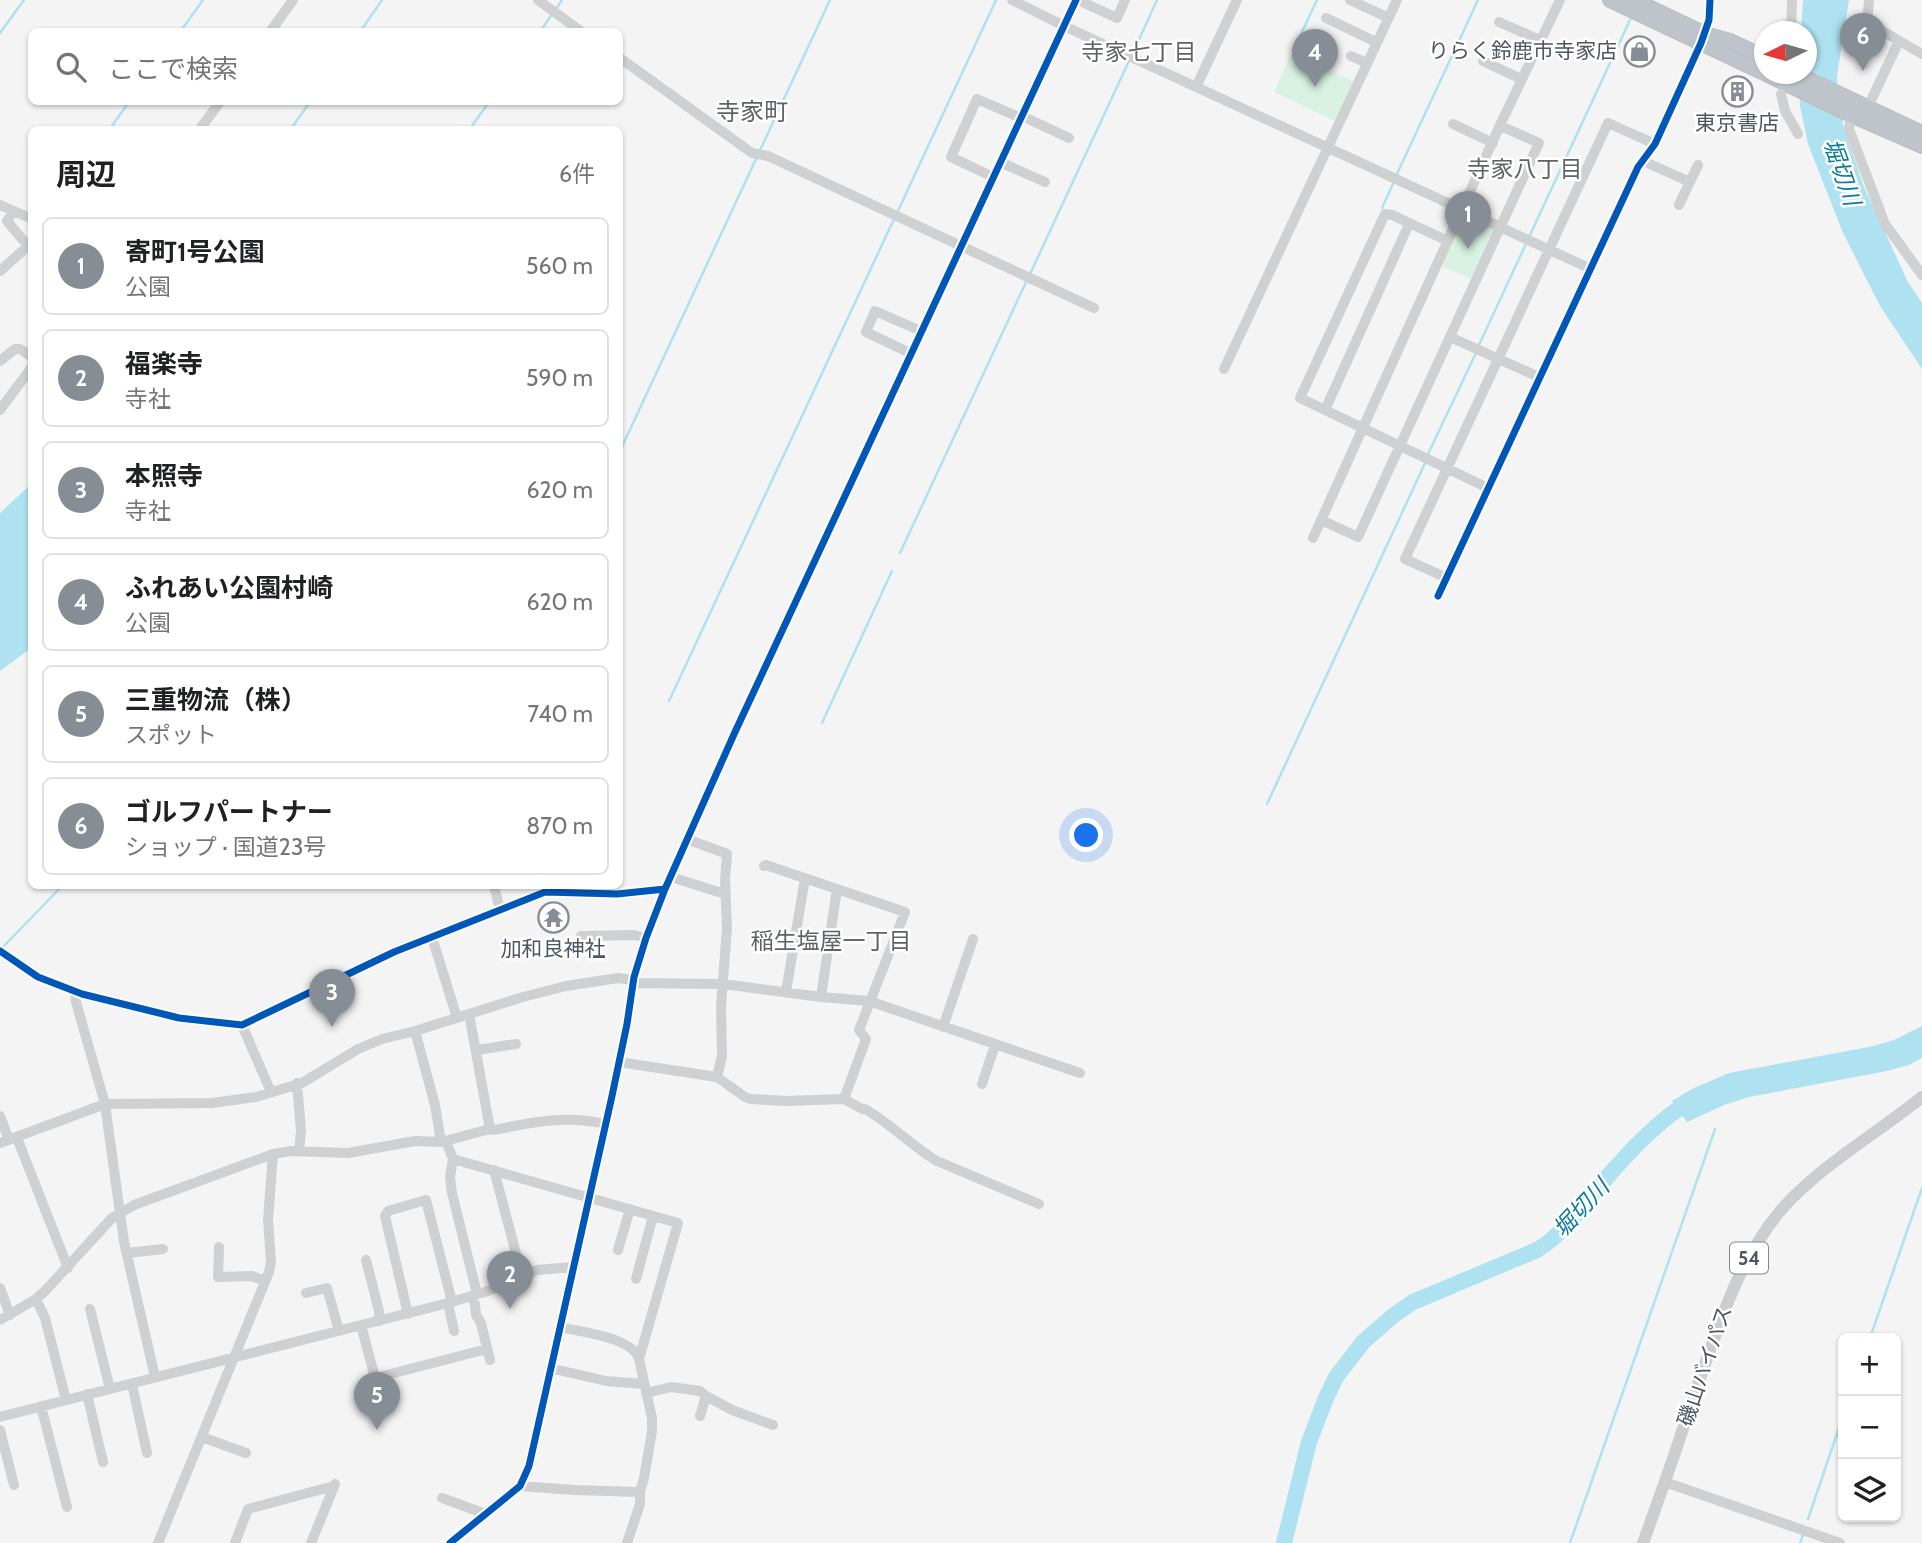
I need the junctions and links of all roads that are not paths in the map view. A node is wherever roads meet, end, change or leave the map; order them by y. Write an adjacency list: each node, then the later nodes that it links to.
1 (293, 0): 21 (street)
2 (538, 0): 22 (street)
3 (1012, 0): 20 (street)
4 (1077, 0): 5 (street); 20 (street)
5 (1125, 0)
6 (1237, 0): 36 (street)
7 (1350, 0): 16 (street)
8 (1397, 0): 16 (street)
9 (1560, 0): 24 (street)
10 (1609, 0): 23 (highway)
11 (1634, 0): 23 (highway)
12 (1710, 0): 23 (street)
13 (1869, 0): 25 (street)
14 (1792, 3): 17 (street); 18 (street)
15 (1326, 18): 26 (street)
16 (1389, 18): 26 (street)
17 (1786, 21)
18 (1791, 21)
19 (1499, 22): 24 (street)
20 (1064, 26): 36 (street); 40 (street)
21 (273, 28)
22 (576, 28)
23 (1704, 39): 27 (highway); 33 (highway); 48 (street)
24 (1540, 40): 34 (street)
25 (1899, 41): 28 (street); 39 (street)
26 (1376, 42): 32 (street)
27 (1754, 52)
28 (1922, 54)
29 (1351, 56): 32 (street)
30 (623, 60): 65 (street)
31 (1483, 61): 34 (street)
32 (1367, 63): 50 (street)
33 (1754, 67)
34 (1521, 79): 43 (street)
35 (1790, 85): 38 (highway); 45 (street)
36 (1196, 87): 50 (street)
37 (218, 105): 42 (street)
38 (1845, 107): 39 (highway); 49 (highway); 69 (street)
39 (1868, 107): 44 (highway)
40 (1021, 117): 46 (street); 52 (street); 54 (street)
41 (1453, 124): 47 (street)
42 (202, 126)
43 (1501, 126): 47 (street); 63 (street)
44 (1922, 133)
45 (1798, 134)
46 (1069, 138)
47 (1493, 143): 59 (street)
48 (1655, 144): 51 (street); 66 (street)
49 (1922, 146)
50 (1328, 147): 59 (street); 77 (street)
51 (1643, 161): 56 (street); 67 (street)
52 (1000, 162): 54 (street); 55 (street)
53 (1698, 165): 56 (street)
54 (993, 177): 65 (street)
55 (1045, 182)
56 (1690, 182): 58 (street)
57 (0, 205): 60 (street)
58 (1679, 205)
59 (1462, 210): 63 (street); 64 (street)
60 (14, 211): 61 (street); 68 (street)
61 (28, 217)
62 (1409, 224): 64 (street); 81 (street); 81 (street)
63 (1501, 228): 66 (street); 72 (street)
64 (1448, 241): 82 (street)
65 (961, 247): 70 (street); 71 (street)
66 (1549, 250): 67 (street); 75 (street)
67 (1591, 269): 79 (street)
68 (0, 271)
69 (1922, 275)
70 (1094, 308)
71 (921, 331): 73 (street); 73 (street)
72 (1450, 337): 75 (street); 83 (street)
73 (911, 353): 90 (street)
74 (28, 354): 76 (street)
75 (1499, 359): 79 (street); 84 (street)
76 (0, 362)
77 (1224, 369)
78 (28, 372): 80 (street)
79 (1539, 377): 85 (street)
80 (0, 410)
81 (1325, 410): 82 (street)
82 (1363, 428): 83 (street); 86 (street)
83 (1400, 445): 84 (street); 86 (street)
84 (1448, 468): 85 (street); 88 (street)
85 (1488, 488): 88 (street)
86 (1321, 520): 87 (street)
87 (1313, 538)
88 (1447, 578): 89 (street)
89 (1438, 596)
90 (687, 839): 92 (street); 97 (street)
91 (764, 866): 93 (street)
92 (671, 877): 95 (street); 97 (street)
93 (805, 878): 96 (street); 107 (street)
94 (495, 889): 98 (street)
95 (665, 889): 98 (street); 101 (street)
96 (837, 889): 108 (street); 109 (street)
97 (725, 894): 105 (street)
98 (500, 909): 100 (street)
99 (581, 936): 101 (street)
100 (432, 937): 111 (street); 112 (street)
101 (646, 938): 104 (street)
102 (973, 939): 113 (street)
103 (3, 953): 106 (street)
104 (633, 981): 105 (street); 110 (street); 118 (street)
105 (723, 984): 107 (street); 120 (street)
106 (75, 992): 112 (street); 126 (street)
107 (786, 992): 108 (street)
108 (821, 997): 109 (street)
109 (869, 1001): 113 (street); 125 (street)
110 (469, 1014): 111 (street); 117 (street)
111 (457, 1018): 114 (street)
112 (242, 1025): 123 (street)
113 (943, 1027): 116 (street)
114 (415, 1031): 121 (street); 131 (street)
115 (516, 1044): 117 (street)
116 (995, 1045): 119 (street); 122 (street)
117 (477, 1050): 129 (street)
118 (619, 1062): 120 (street); 128 (street)
119 (1080, 1073)
120 (717, 1077): 125 (street)
121 (298, 1083): 123 (street); 132 (street)
122 (982, 1084)
123 (271, 1093): 126 (street)
124 (1922, 1097): 184 (main road, 磯山バイパス / 54)
125 (844, 1099): 137 (street)
126 (105, 1104): 130 (street); 139 (street)
127 (0, 1116): 130 (street)
128 (605, 1124): 129 (street); 136 (street)
129 (490, 1129): 131 (street)
130 (9, 1140): 147 (street)
131 (443, 1142): 132 (street); 134 (street)
132 (299, 1151): 133 (street)
133 (273, 1154): 139 (street); 150 (street)
134 (453, 1159): 135 (street); 153 (street)
135 (494, 1170): 136 (street); 148 (street)
136 (589, 1197): 138 (street); 146 (street)
137 (1038, 1204)
138 (630, 1209): 140 (street); 143 (street)
139 (120, 1212): 144 (street); 147 (street)
140 (653, 1216): 149 (street); 166 (street)
141 (219, 1247): 150 (street)
142 (163, 1248): 144 (street)
143 (618, 1250)
144 (127, 1253): 168 (street)
145 (366, 1261): 160 (street)
146 (573, 1267): 148 (street); 162 (street)
147 (68, 1268): 154 (street)
148 (522, 1276): 153 (street)
149 (636, 1279)
150 (265, 1281): 165 (street)
151 (0, 1288): 158 (street)
152 (306, 1293): 163 (street)
153 (474, 1295): 155 (street); 161 (street)
154 (36, 1299): 158 (street); 174 (street)
155 (450, 1303): 157 (street); 157 (street); 164 (street)
156 (90, 1309): 170 (street)
157 (408, 1314): 160 (street)
158 (10, 1315): 159 (street)
159 (0, 1320)
160 (379, 1321): 161 (street)
161 (361, 1325): 163 (street)
162 (560, 1327): 166 (street); 167 (street)
163 (339, 1331): 165 (street)
164 (454, 1331)
165 (234, 1357): 168 (street); 180 (street)
166 (639, 1359): 171 (street)
167 (550, 1368): 171 (street); 186 (street)
168 (155, 1377): 169 (street)
169 (132, 1384): 170 (street); 181 (street)
170 (110, 1389): 172 (street)
171 (645, 1389): 173 (street); 187 (street)
172 (87, 1395): 174 (street); 183 (street)
173 (706, 1396): 176 (street); 178 (street)
174 (66, 1400): 175 (street)
175 (41, 1406): 177 (street); 189 (street)
176 (700, 1416)
177 (0, 1417)
178 (774, 1425)
179 (0, 1430): 185 (street)
180 (202, 1437): 182 (street); 192 (street)
181 (147, 1452)
182 (246, 1454)
183 (103, 1462)
184 (1665, 1482): 196 (main road, 磯山バイパス / 54); 197 (street)
185 (14, 1485)
186 (520, 1486): 187 (street); 190 (street)
187 (640, 1492): 195 (street)
188 (442, 1498): 190 (street)
189 (68, 1507)
190 (486, 1514): 191 (street)
191 (453, 1542)
192 (158, 1543)
193 (235, 1543): 194 (street)
194 (311, 1543)
195 (627, 1543)
196 (1643, 1543)
197 (1840, 1543)

